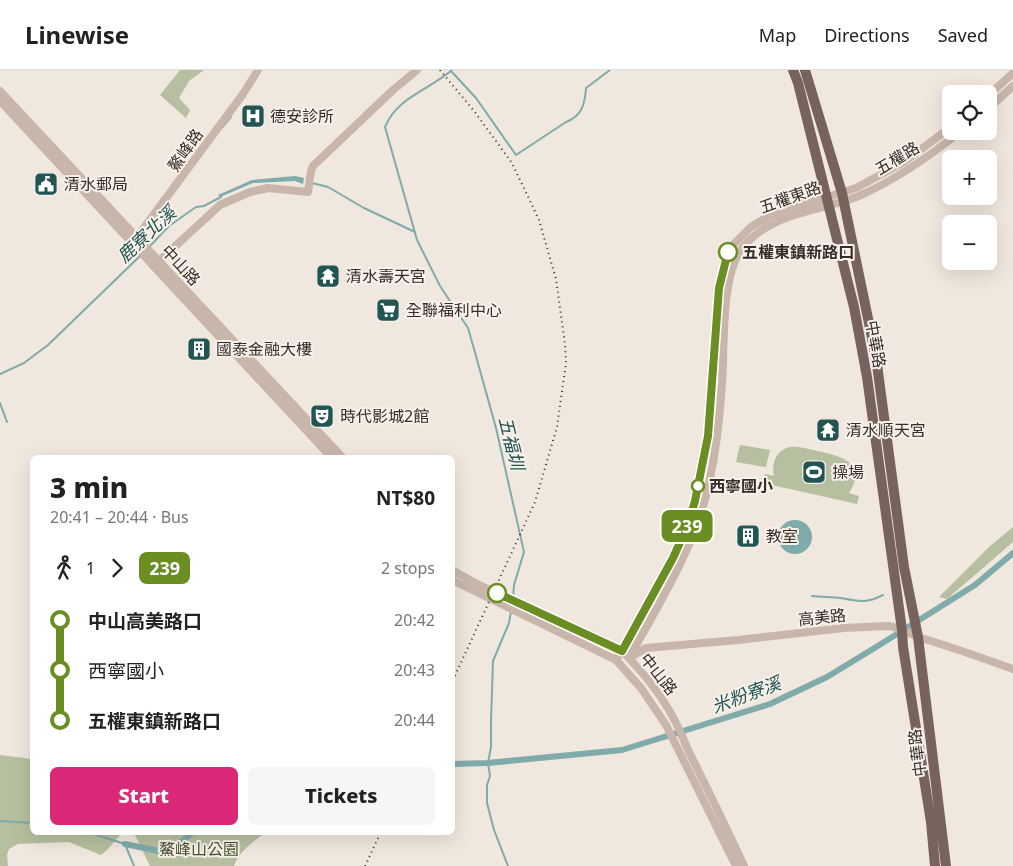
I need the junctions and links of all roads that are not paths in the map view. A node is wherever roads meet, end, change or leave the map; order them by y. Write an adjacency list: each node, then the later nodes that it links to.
1 (258, 70): 15 (street, 鰲峰路)
2 (417, 70): 16 (street)
3 (793, 70): 14 (main road, 中華路)
4 (805, 70): 13 (main road, 中華路)
5 (1013, 73): 7 (street)
6 (1013, 86): 10 (street)
7 (997, 88)
8 (0, 91): 15 (street, 中山路)
9 (0, 101): 15 (street, 中山路)
10 (997, 101)
11 (942, 134): 13 (street, 五權路)
12 (949, 140): 13 (street, 五權路)
13 (843, 197): 14 (street, 五權東路); 22 (main road, 中華路)
14 (828, 202): 21 (main road, 中華路); 23 (street, 五權東路); 24 (street, 五權東路)
15 (135, 241): 16 (street, 中山路)
16 (156, 264): 17 (street, 中山路); 18 (street, 中山路)
17 (329, 455)
18 (340, 455)
19 (455, 572): 23 (street, 中山路)
20 (455, 581): 25 (street, 中山路)
21 (898, 628): 22 (street, 高美路); 24 (street, 高美路); 30 (main road, 中華路)
22 (917, 636): 26 (street, 高美路); 31 (main road, 中華路)
23 (622, 651): 24 (street, 中山路); 25 (street, 五權東路)
24 (628, 658): 25 (street); 27 (street, 中山路)
25 (616, 660): 27 (street, 中山路)
26 (1013, 669)
27 (685, 754): 28 (street)
28 (736, 861): 29 (street)
29 (744, 866)
30 (936, 866)
31 (946, 866)

